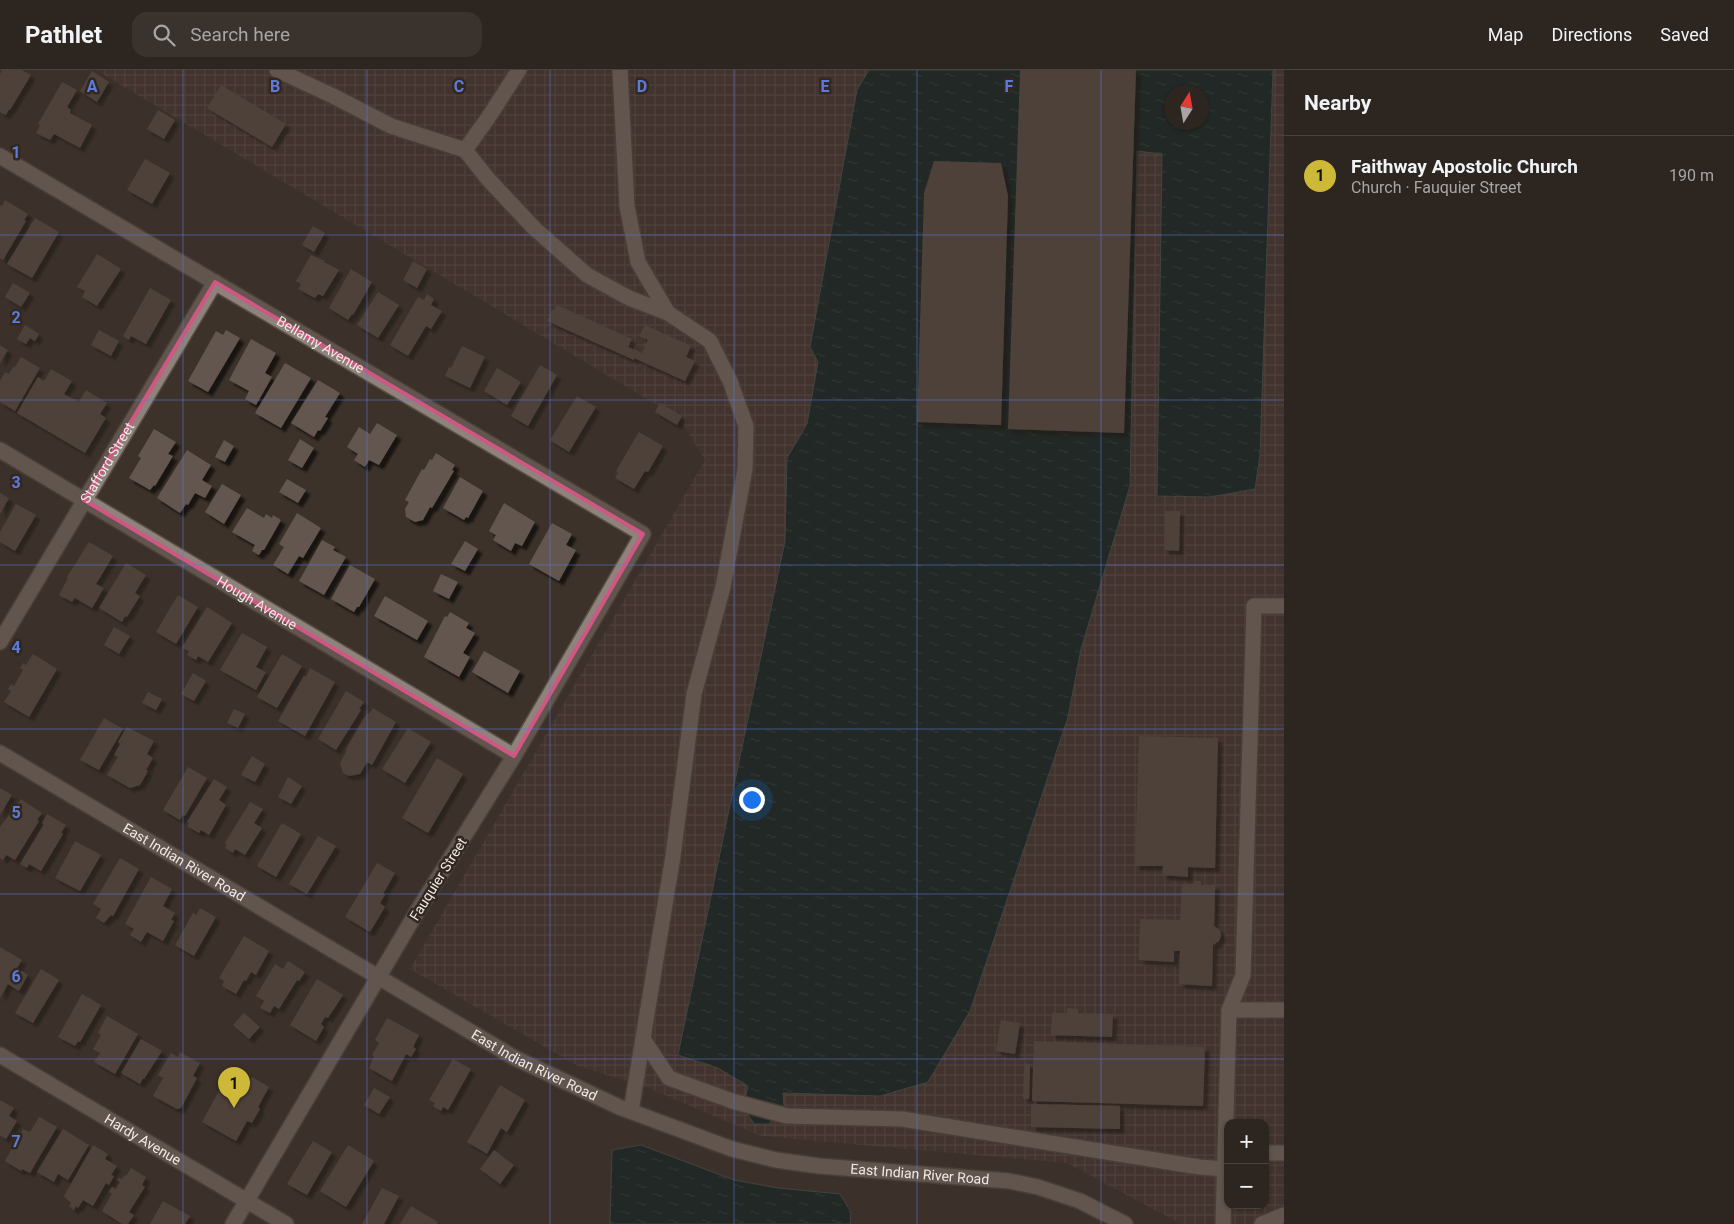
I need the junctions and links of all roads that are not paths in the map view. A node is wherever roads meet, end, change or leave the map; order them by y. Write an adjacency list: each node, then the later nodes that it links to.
1 (277, 70): 4 (street)
2 (519, 70): 4 (street)
3 (620, 70): 7 (street)
4 (465, 150): 7 (street)
5 (0, 156): 6 (street, Bellamy Avenue)
6 (215, 282): 9 (street, Stafford Street); 10 (street, Bellamy Avenue)
7 (668, 313): 18 (street)
8 (0, 450): 9 (street, Hough Avenue)
9 (84, 500): 12 (street, Stafford Street); 14 (street, Hough Avenue)
10 (643, 534): 14 (street, Fauquier Street)
11 (1284, 606): 16 (street)
12 (0, 642)
13 (0, 753): 15 (street, East Indian River Road)
14 (514, 756): 15 (street, Fauquier Street)
15 (379, 978): 20 (street, East Indian River Road); 25 (street, Fauquier Street)
16 (1229, 1010): 17 (street); 21 (street)
17 (1284, 1010)
18 (643, 1039): 20 (street); 24 (street)
19 (0, 1055): 25 (street, Hardy Avenue)
20 (630, 1111): 28 (street, East Indian River Road)
21 (1227, 1119)
22 (1269, 1153): 23 (street)
23 (1284, 1153)
24 (1224, 1169)
25 (247, 1201): 29 (street, Fauquier Street); 30 (street, Hardy Avenue)
26 (1224, 1209): 31 (street)
27 (1284, 1215): 32 (street)
28 (1115, 1222)
29 (233, 1224)
30 (286, 1224)
31 (1224, 1224)
32 (1262, 1224)

